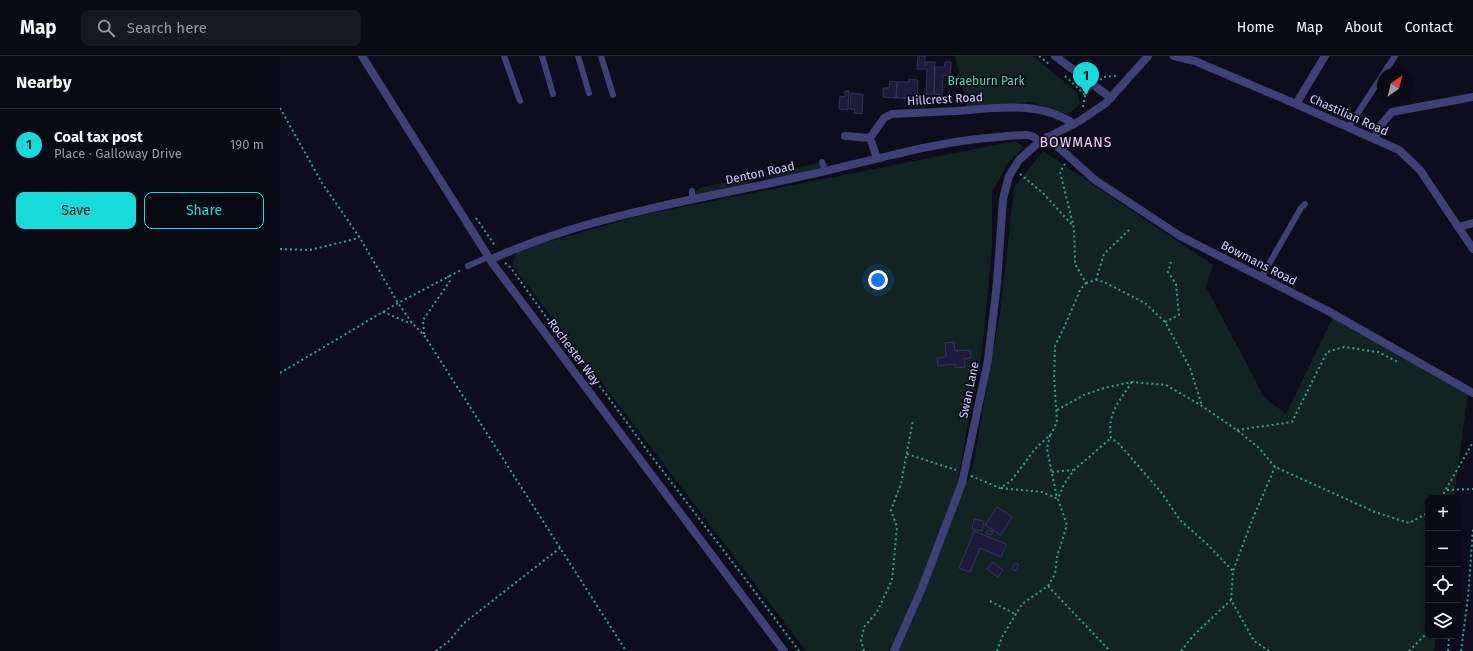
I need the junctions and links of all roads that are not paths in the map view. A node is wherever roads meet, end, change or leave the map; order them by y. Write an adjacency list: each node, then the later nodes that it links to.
1 (362, 56): 32 (street, Rochester Way)
2 (504, 56): 16 (lane)
3 (542, 56): 12 (lane)
4 (578, 56): 11 (lane)
5 (601, 56): 13 (lane)
6 (1055, 56): 15 (street)
7 (1148, 56): 15 (street, Swan Lane)
8 (1174, 56): 17 (street, Chastilian Road)
9 (1325, 56): 17 (street)
10 (1395, 56): 19 (lane)
11 (589, 93)
12 (554, 94)
13 (613, 95)
14 (1473, 97): 23 (street)
15 (1111, 98): 18 (street, Swan Lane)
16 (520, 101)
17 (1296, 104): 19 (street, Chastilian Road)
18 (1074, 124): 21 (street, Swan Lane); 22 (street, Hillcrest Road)
19 (1348, 128): 23 (street, Chastilian Road)
20 (845, 136): 22 (street)
21 (1047, 137): 24 (street, Swan Lane); 34 (street, Bowmans Road)
22 (870, 138): 25 (street)
23 (1374, 139): 30 (street, Chastilian Road)
24 (1039, 142): 25 (street, Denton Road); 37 (street, Swan Lane)
25 (877, 158): 27 (street, Denton Road)
26 (822, 162): 27 (lane)
27 (825, 171): 32 (street, Denton Road)
28 (1305, 204): 34 (lane)
29 (1473, 223): 30 (street)
30 (1458, 227): 31 (street, Chastilian Road)
31 (1473, 249)
32 (489, 259): 33 (lane); 36 (street, Rochester Way)
33 (468, 266)
34 (1261, 278): 35 (street, Bowmans Road)
35 (1473, 393)
36 (784, 651)
37 (894, 651)

